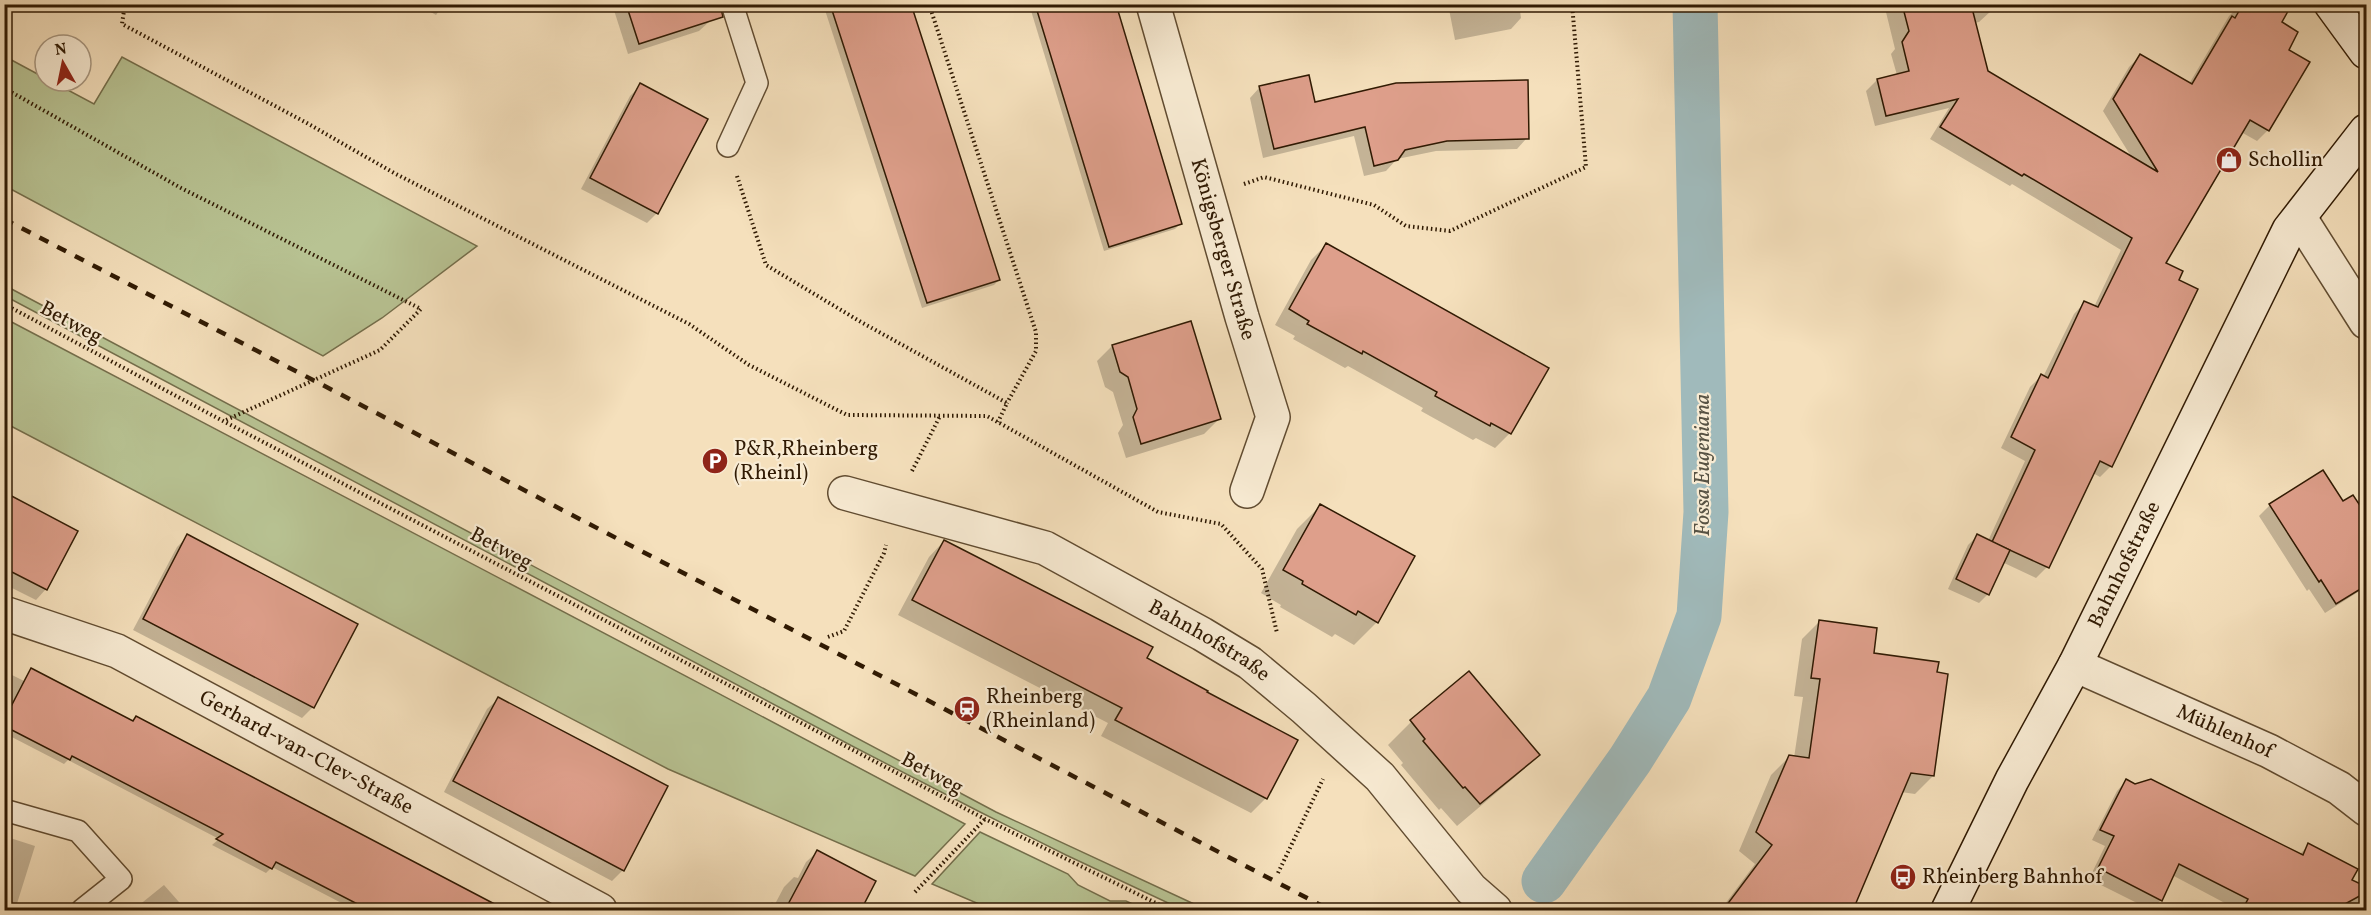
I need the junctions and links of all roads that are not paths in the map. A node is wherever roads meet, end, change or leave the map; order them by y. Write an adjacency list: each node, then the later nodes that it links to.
1 (732, 4): 6 (lane)
2 (1153, 4): 9 (street, Königsberger Straße)
3 (2331, 4): 4 (street)
4 (2367, 52)
5 (2367, 131): 7 (street, Bahnhofstraße)
6 (728, 146)
7 (2300, 218): 8 (street); 12 (street, Bahnhofstraße)
8 (2367, 322)
9 (1247, 491)
10 (845, 493): 17 (street, Bahnhofstraße)
11 (4, 614): 16 (street, Gerhard-van-Clev-Straße)
12 (2075, 665): 13 (street, Mühlenhof); 18 (street, Bahnhofstraße)
13 (2367, 808)
14 (4, 810): 15 (lane)
15 (82, 910)
16 (600, 910)
17 (1495, 910)
18 (1948, 910)

